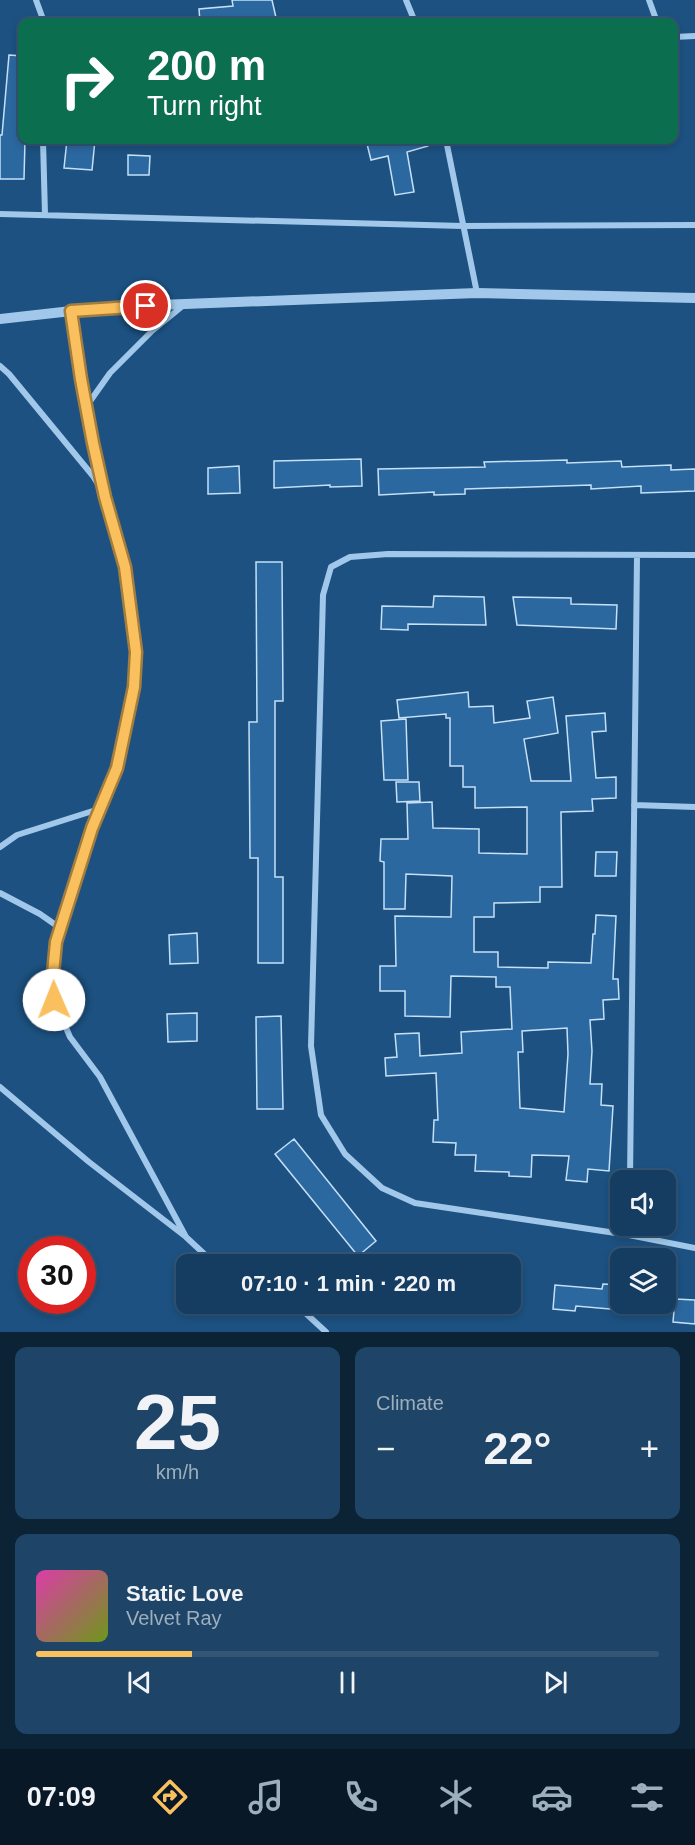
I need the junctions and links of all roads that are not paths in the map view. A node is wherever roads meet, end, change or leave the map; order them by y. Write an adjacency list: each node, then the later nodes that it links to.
1 (36, 0): 4 (street)
2 (406, 0): 5 (street)
3 (649, 0): 6 (street)
4 (43, 18)
5 (413, 18)
6 (656, 18)
7 (695, 36): 8 (street)
8 (678, 37)
9 (43, 144): 12 (street)
10 (447, 144): 14 (street)
11 (0, 214): 12 (street)
12 (45, 215): 14 (street)
13 (695, 225): 14 (street)
14 (463, 226): 15 (street)
15 (477, 293): 16 (street); 17 (street)
16 (695, 298)
17 (185, 304): 18 (street); 21 (street)
18 (71, 311): 19 (street); 21 (street)
19 (0, 319)
20 (0, 366): 22 (street)
21 (86, 407): 22 (street)
22 (105, 497): 27 (street)
23 (695, 555): 24 (street)
24 (637, 556): 25 (street); 33 (street)
25 (634, 805): 26 (street); 32 (street)
26 (695, 807)
27 (99, 809): 28 (street); 30 (street)
28 (0, 847)
29 (0, 893): 30 (street)
30 (60, 928): 35 (street)
31 (0, 1088): 35 (street)
32 (630, 1170)
33 (610, 1232)
34 (634, 1236): 36 (street)
35 (186, 1237): 37 (street)
36 (695, 1248)
37 (204, 1254)
38 (306, 1314): 39 (street)
39 (326, 1332)

